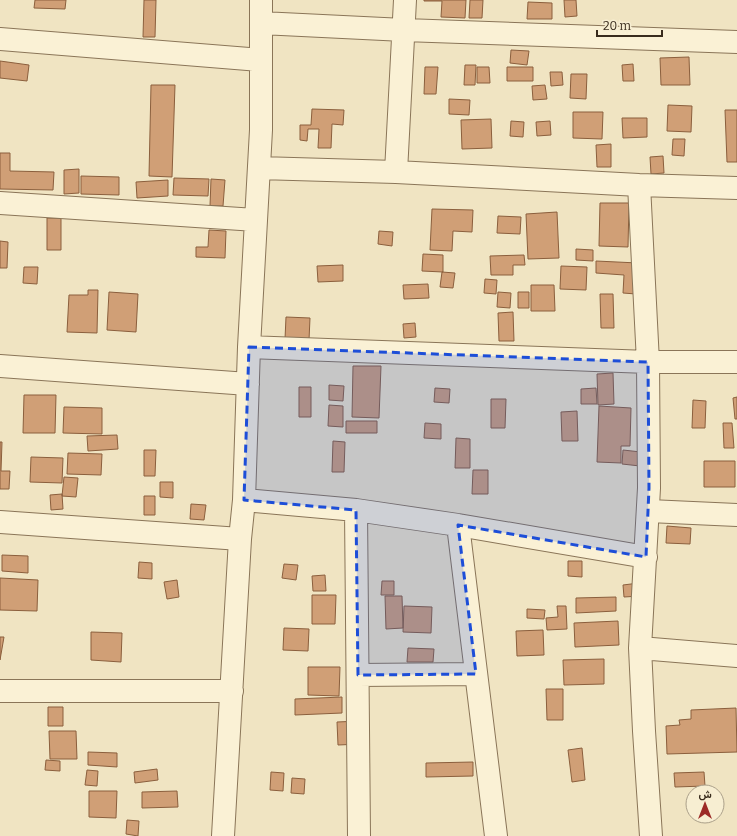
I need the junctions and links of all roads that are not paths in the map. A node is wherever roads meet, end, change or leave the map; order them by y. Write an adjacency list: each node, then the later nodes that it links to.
1 (261, 0): 3 (street)
2 (405, 0): 4 (street)
3 (261, 23): 4 (street); 7 (street)
4 (404, 30): 6 (street); 9 (street)
5 (0, 38): 7 (street)
6 (737, 42)
7 (261, 60): 8 (street)
8 (259, 168): 9 (street); 13 (street)
9 (396, 172): 10 (street)
10 (639, 185): 11 (street); 15 (street)
11 (737, 188)
12 (0, 203): 13 (street)
13 (256, 220): 14 (street)
14 (249, 347): 15 (street); 18 (street)
15 (648, 362): 16 (street); 21 (street)
16 (737, 362)
17 (0, 366): 18 (street)
18 (248, 384): 19 (street)
19 (244, 500): 20 (street); 25 (street)
20 (356, 510): 24 (street); 30 (street)
21 (649, 511): 22 (street); 26 (street)
22 (737, 515)
23 (0, 522): 25 (street)
24 (458, 525): 26 (street); 29 (street)
25 (240, 539): 32 (street)
26 (646, 557): 27 (street)
27 (640, 648): 28 (street); 36 (street)
28 (737, 656)
29 (476, 674): 30 (street); 35 (street)
30 (358, 675): 34 (street)
31 (0, 691): 32 (street)
32 (232, 691): 33 (street)
33 (223, 836)
34 (359, 836)
35 (496, 836)
36 (651, 836)

